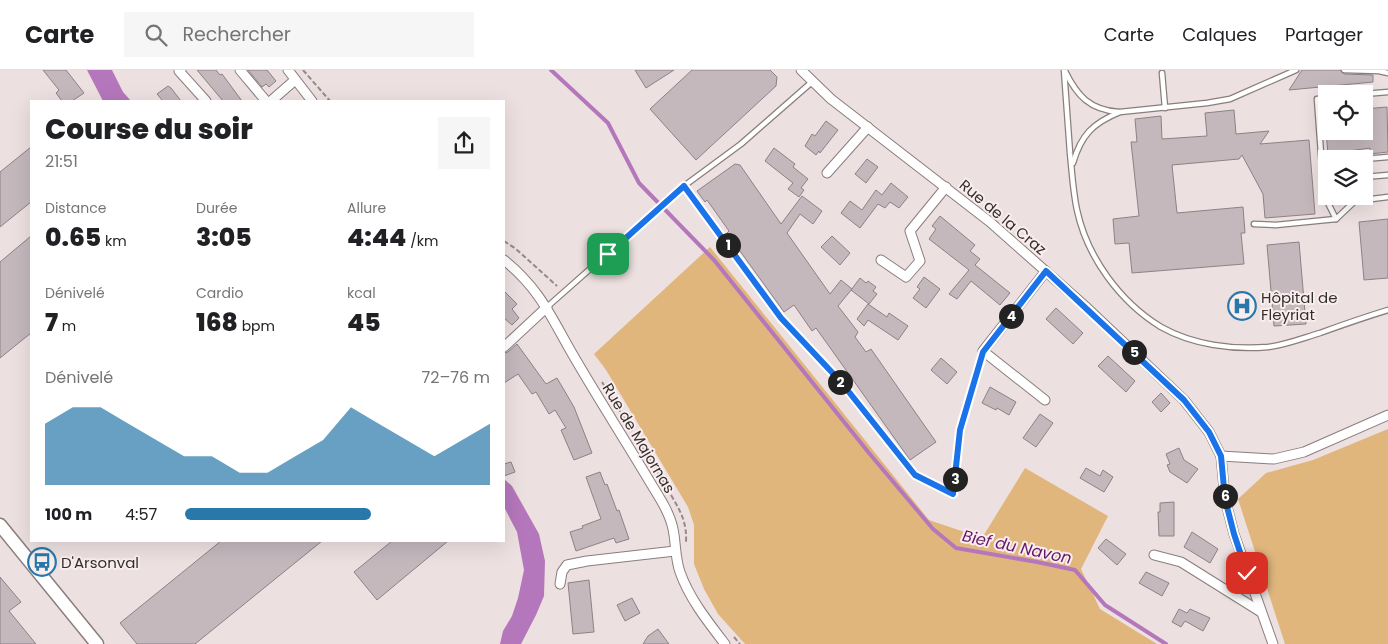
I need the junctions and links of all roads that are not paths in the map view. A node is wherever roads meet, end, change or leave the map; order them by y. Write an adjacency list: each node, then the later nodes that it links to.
1 (181, 70): 14 (street)
2 (240, 70): 15 (street)
3 (288, 70): 10 (street)
4 (802, 70): 11 (street, Rue de la Craz)
5 (1064, 70): 19 (lane); 23 (lane)
6 (1296, 70): 18 (lane)
7 (1344, 70): 9 (lane)
8 (1162, 73): 18 (lane)
9 (1388, 73)
10 (295, 80): 16 (street); 17 (street)
11 (813, 81): 20 (street, Rue de la Craz); 27 (lane)
12 (1388, 92): 13 (lane)
13 (1373, 93)
14 (205, 100)
15 (265, 100)
16 (272, 100)
17 (311, 100)
18 (1165, 108): 19 (lane)
19 (1120, 112): 23 (lane)
20 (868, 127): 24 (street); 28 (street, Rue de la Craz)
21 (1388, 157): 22 (lane)
22 (1373, 158)
23 (1071, 168): 37 (lane)
24 (827, 173)
25 (1388, 175): 26 (lane)
26 (1373, 176)
27 (684, 186): 36 (lane); 39 (lane)
28 (946, 187): 33 (street); 35 (street, Rue de la Craz)
29 (1388, 197): 31 (lane)
30 (1329, 205): 31 (lane)
31 (1336, 219): 32 (lane)
32 (1254, 224)
33 (881, 260)
34 (505, 261): 36 (street, Rue de Majornas)
35 (1046, 271): 39 (street); 42 (street, Rue de la Craz)
36 (547, 307): 38 (street); 44 (street, Rue de Majornas)
37 (1388, 310)
38 (505, 346)
39 (983, 352): 40 (street)
40 (1045, 400)
41 (1388, 415): 42 (street)
42 (1221, 456): 47 (street, Rue de la Craz)
43 (0, 525): 48 (street)
44 (675, 551): 46 (street); 49 (street, Rue de Majornas)
45 (1154, 555): 47 (street)
46 (560, 584)
47 (1261, 612): 50 (street, Rue de la Craz)
48 (97, 644)
49 (726, 644)
50 (1273, 644)

